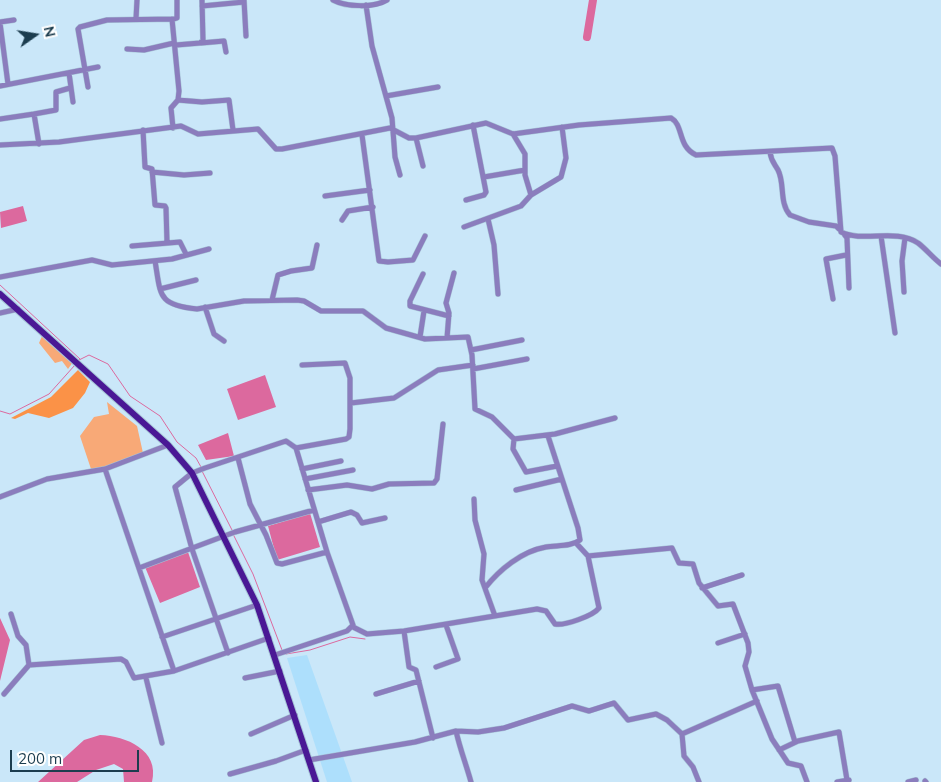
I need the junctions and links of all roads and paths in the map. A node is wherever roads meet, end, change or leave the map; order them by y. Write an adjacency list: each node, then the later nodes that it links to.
1 (137, 0): 8 (street)
2 (177, 0): 9 (street)
3 (333, 0): 7 (street)
4 (387, 0): 7 (street)
5 (244, 1): 6 (street); 12 (street)
6 (202, 3): 13 (street)
7 (366, 5): 25 (street)
8 (136, 19): 9 (street); 18 (street)
9 (172, 19): 14 (street)
10 (14, 20): 11 (street)
11 (0, 22): 20 (street)
12 (246, 36)
13 (200, 43): 14 (street); 16 (street)
14 (176, 45): 15 (street); 26 (street)
15 (127, 49)
16 (226, 52)
17 (98, 67): 18 (street)
18 (84, 70): 19 (street); 22 (street)
19 (69, 73): 20 (street); 24 (street)
20 (8, 84): 21 (street)
21 (0, 86)
22 (88, 87)
23 (438, 87): 25 (street)
24 (70, 88): 27 (street); 28 (street)
25 (386, 96): 33 (street)
26 (178, 100): 32 (street); 35 (street)
27 (73, 102)
28 (34, 114): 29 (street); 39 (street)
29 (0, 119)
30 (473, 125): 36 (street); 38 (street); 47 (street)
31 (562, 127): 36 (street); 41 (street); 49 (street)
32 (173, 128): 34 (street); 35 (street)
33 (392, 128): 37 (street); 38 (street); 46 (street)
34 (143, 130): 39 (street); 44 (street)
35 (233, 130): 37 (street)
36 (513, 134): 43 (street)
37 (362, 135): 48 (street)
38 (416, 138): 42 (street)
39 (39, 144): 40 (street)
40 (0, 145)
41 (770, 152): 56 (street); 56 (street)
42 (423, 166)
43 (525, 170): 47 (street); 49 (street)
44 (152, 172): 45 (street); 61 (street)
45 (210, 173)
46 (400, 175)
47 (484, 176): 51 (street)
48 (370, 190): 50 (street); 52 (street)
49 (531, 195): 54 (street)
50 (325, 196)
51 (466, 200)
52 (373, 207): 53 (street); 58 (street)
53 (342, 220)
54 (488, 220): 55 (street); 77 (street)
55 (464, 227)
56 (839, 229): 57 (street)
57 (844, 234): 59 (street); 66 (street)
58 (425, 236)
59 (881, 236): 60 (street); 85 (street)
60 (905, 238): 68 (street); 75 (street)
61 (167, 242): 63 (street); 65 (street)
62 (317, 245): 79 (street)
63 (132, 246)
64 (209, 249): 65 (street)
65 (186, 254): 67 (street)
66 (846, 255): 73 (street); 78 (street)
67 (155, 261): 71 (street); 74 (street)
68 (941, 264)
69 (454, 272): 84 (street)
70 (422, 274): 82 (street)
71 (0, 277)
72 (196, 280): 74 (street)
73 (848, 288)
74 (160, 289): 80 (street)
75 (904, 292)
76 (0, 294): 81 (main road)
77 (498, 294)
78 (833, 299)
79 (272, 300): 80 (street); 86 (street)
80 (205, 307): 89 (street)
81 (18, 310): 83 (street); 99 (main road)
82 (424, 311): 84 (street); 86 (street)
83 (0, 313)
84 (449, 316): 87 (street)
85 (895, 333)
86 (420, 337): 87 (street)
87 (447, 338): 90 (street)
88 (522, 340): 90 (street)
89 (224, 341)
90 (471, 350): 93 (street)
91 (527, 359): 93 (street)
92 (302, 365): 94 (street)
93 (473, 367): 94 (street); 98 (street)
94 (351, 403): 100 (street)
95 (615, 418): 97 (street)
96 (443, 424): 110 (street)
97 (548, 436): 98 (street); 103 (street)
98 (514, 439): 103 (street)
99 (168, 445): 104 (street); 107 (main road)
100 (296, 448): 101 (street); 105 (street)
101 (238, 458): 107 (street); 117 (street)
102 (341, 461): 105 (street)
103 (557, 466): 109 (street)
104 (105, 469): 112 (street); 123 (street)
105 (302, 469): 108 (street)
106 (353, 470): 108 (street)
107 (195, 472): 118 (main road); 120 (street)
108 (305, 479): 110 (street)
109 (562, 479): 111 (street); 119 (street)
110 (308, 490): 114 (street)
111 (516, 490)
112 (0, 497)
113 (474, 499): 125 (street)
114 (314, 510): 116 (street); 117 (street)
115 (385, 518): 116 (street)
116 (318, 522): 121 (street)
117 (260, 525): 118 (street); 121 (street)
118 (225, 536): 120 (street); 127 (main road)
119 (576, 542): 122 (street); 125 (street)
120 (192, 549): 123 (street); 130 (street)
121 (327, 552): 132 (street)
122 (588, 556): 126 (street); 129 (street)
123 (139, 568): 135 (street)
124 (742, 575): 126 (street)
125 (487, 586): 129 (street)
126 (702, 588): 134 (street)
127 (257, 605): 130 (street); 136 (main road)
128 (11, 614): 140 (street)
129 (495, 616): 131 (street)
130 (216, 620): 135 (street); 138 (street)
131 (446, 625): 133 (street); 141 (street)
132 (352, 628): 133 (street); 139 (street)
133 (404, 631): 146 (street)
134 (745, 634): 137 (street); 147 (street)
135 (162, 637): 142 (street)
136 (269, 638): 138 (street); 139 (main road)
137 (718, 643)
138 (228, 653): 142 (street)
139 (280, 654): 143 (main road)
140 (29, 665): 144 (street); 148 (street)
141 (436, 667)
142 (174, 671): 144 (street)
143 (280, 671): 145 (street); 151 (main road)
144 (146, 678): 157 (street)
145 (245, 678)
146 (418, 681): 149 (street); 155 (street)
147 (752, 690): 150 (street); 156 (street)
148 (4, 694)
149 (376, 694)
150 (757, 701): 154 (street); 159 (street)
151 (295, 715): 153 (street); 158 (main road)
152 (456, 731): 154 (street); 155 (street); 165 (street)
153 (250, 734)
154 (682, 734): 166 (street)
155 (433, 738): 160 (street)
156 (796, 742): 159 (street); 163 (street)
157 (162, 743)
158 (306, 750): 160 (main road); 161 (street)
159 (779, 750): 167 (street)
160 (309, 760): 164 (main road)
161 (230, 774)
162 (916, 780): 169 (street)
163 (849, 781): 168 (street)
164 (316, 782)
165 (470, 782)
166 (699, 782)
167 (807, 782)
168 (837, 782)
169 (908, 782)

